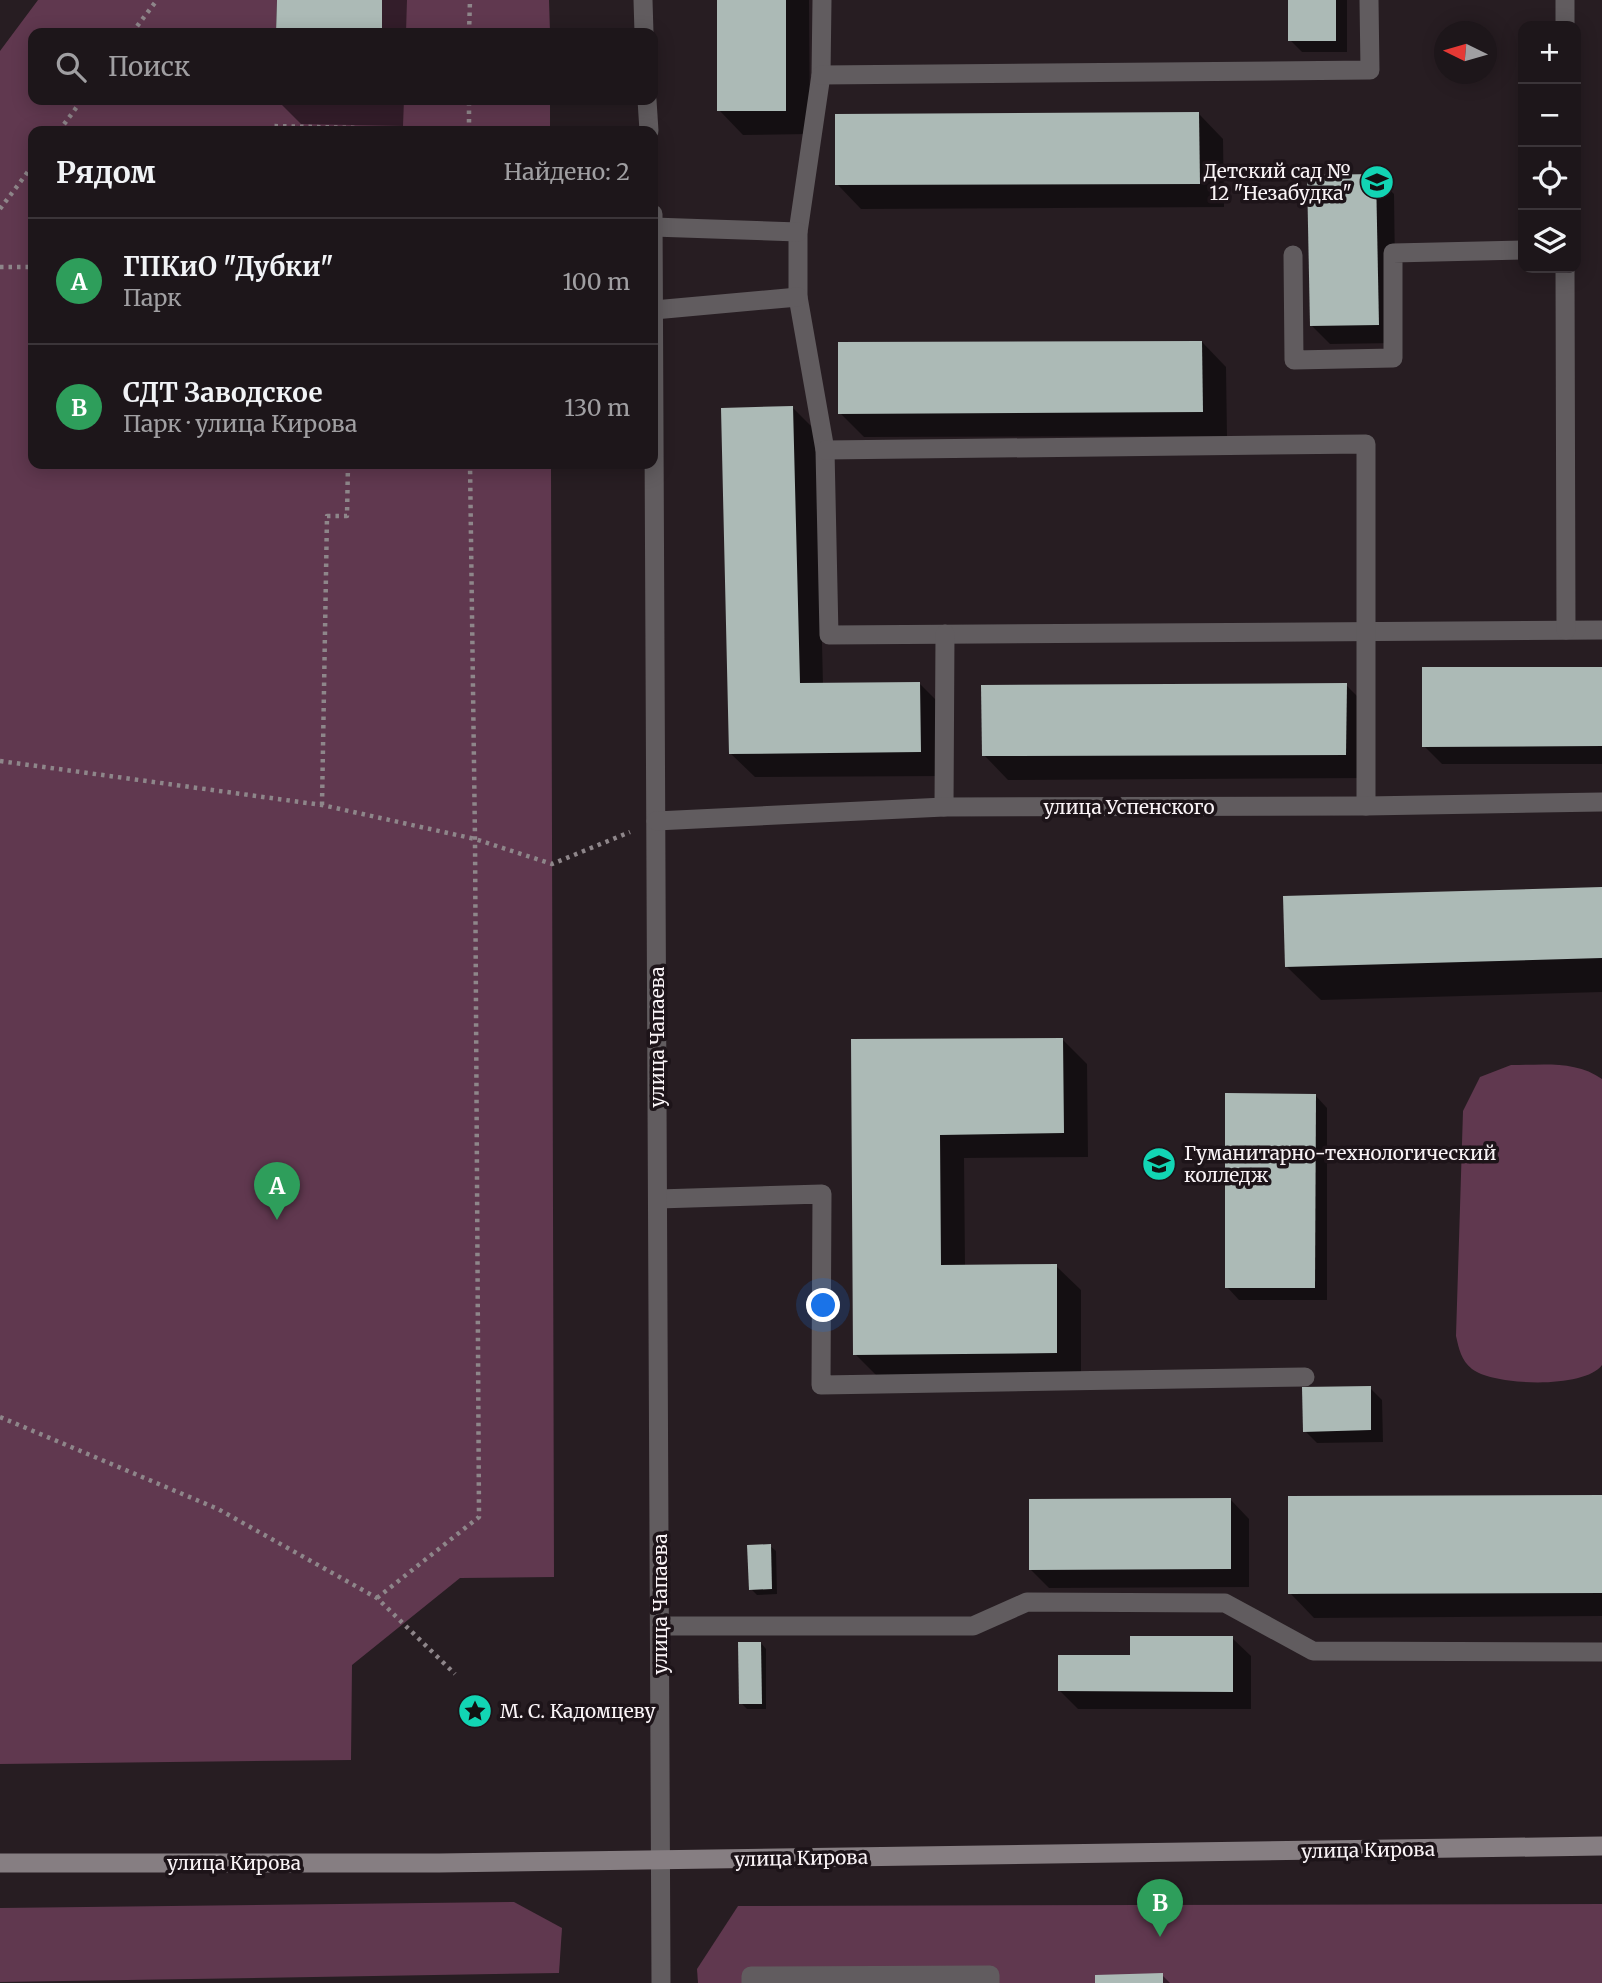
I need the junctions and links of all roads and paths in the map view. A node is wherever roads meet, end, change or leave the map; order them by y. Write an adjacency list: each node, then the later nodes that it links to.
1 (158, 0): 8 (path)
2 (470, 0): 9 (path)
3 (643, 0): 10 (street)
4 (822, 0): 11 (street)
5 (1369, 0): 11 (street)
6 (1564, 0): 7 (street)
7 (1564, 21)
8 (136, 28)
9 (470, 28)
10 (644, 28)
11 (821, 75): 21 (street)
12 (78, 105): 15 (path)
13 (469, 105): 16 (path)
14 (647, 105): 17 (street)
15 (63, 126)
16 (469, 126)
17 (649, 126)
18 (28, 172): 19 (path)
19 (0, 209)
20 (658, 227): 21 (street)
21 (798, 232): 27 (street)
22 (1518, 250): 23 (street)
23 (1293, 255)
24 (0, 267): 25 (path)
25 (28, 267)
26 (1565, 273): 33 (street)
27 (798, 298): 28 (street); 29 (street)
28 (658, 310)
29 (825, 450): 35 (street); 36 (street)
30 (348, 469): 39 (path)
31 (470, 469): 43 (path)
32 (654, 469): 42 (street, улица Чапаева)
33 (1566, 630): 34 (street); 35 (street)
34 (1602, 630)
35 (1366, 631): 36 (street); 40 (street)
36 (945, 634): 41 (street)
37 (0, 761): 39 (path)
38 (1602, 802): 40 (street, улица Успенского)
39 (322, 805): 43 (path)
40 (1366, 806): 41 (street, улица Успенского)
41 (944, 807): 42 (street, улица Успенского)
42 (656, 821): 43 (path); 44 (street, улица Чапаева)
43 (475, 839): 47 (path)
44 (658, 1199): 45 (street); 48 (street, улица Чапаева)
45 (1305, 1377)
46 (0, 1417): 47 (path)
47 (377, 1598): 50 (path)
48 (660, 1626): 49 (street); 52 (street, улица Чапаева)
49 (1602, 1652)
50 (455, 1674)
51 (1602, 1846): 52 (main road, улица Кирова)
52 (660, 1860): 53 (main road, улица Кирова); 54 (street, улица Чапаева)
53 (0, 1863)
54 (661, 1983)
55 (751, 1983): 56 (street)
56 (990, 1983)

